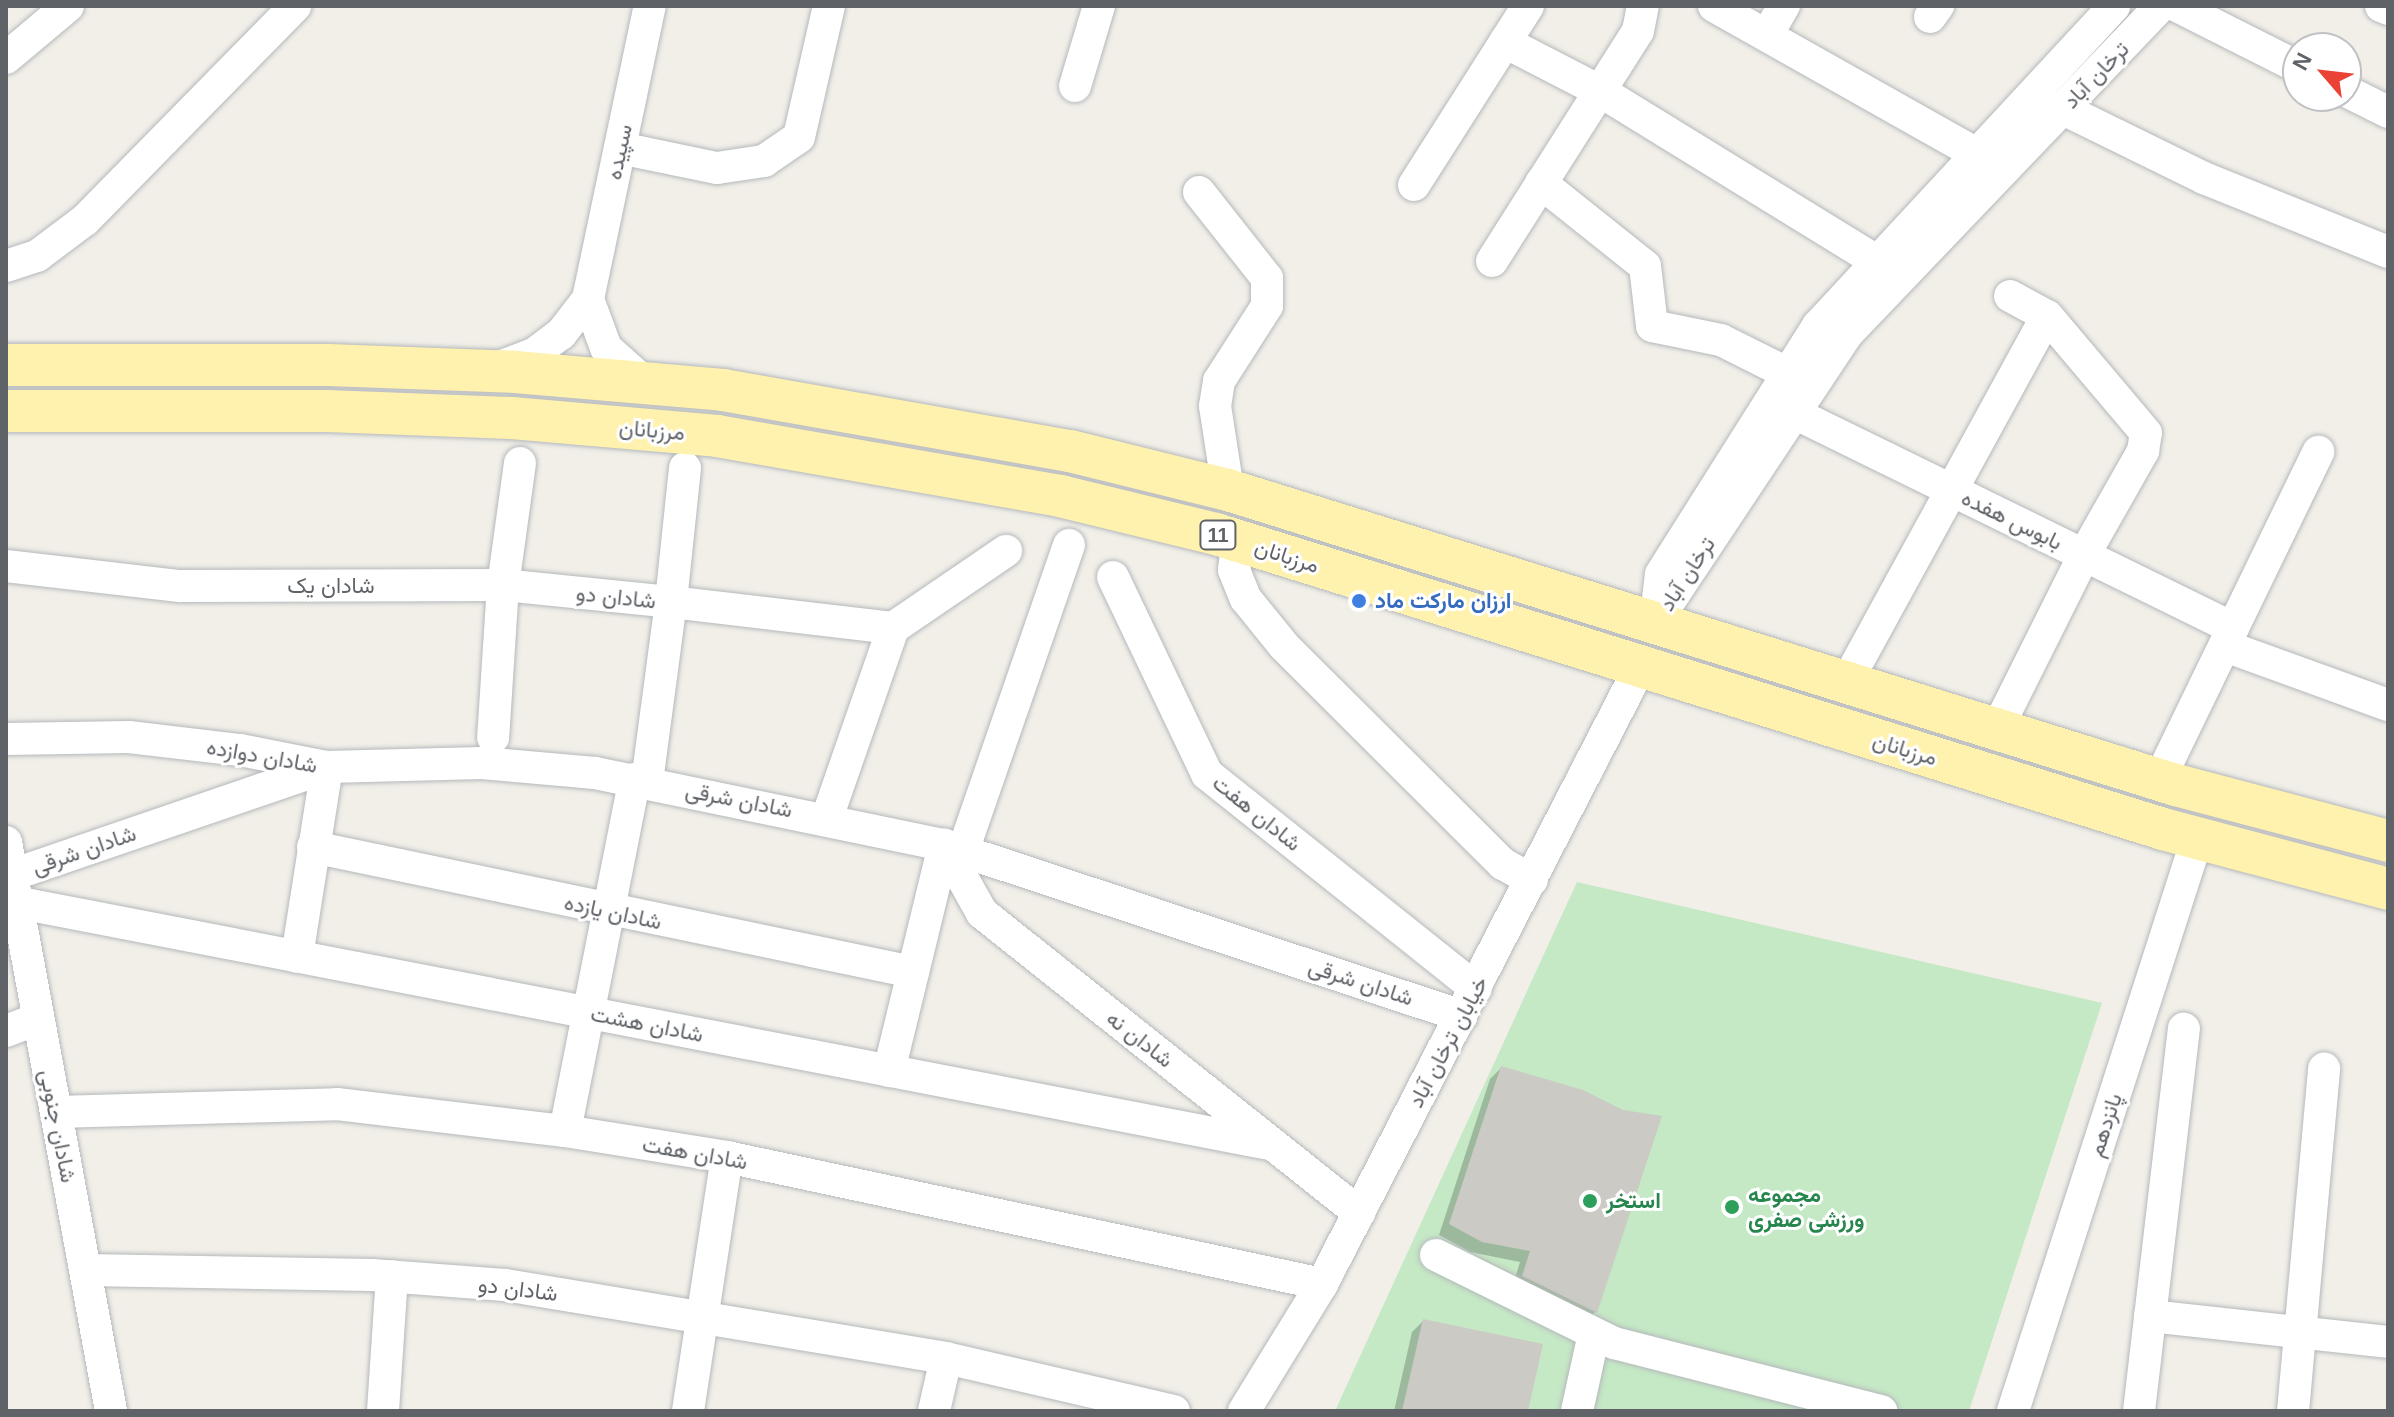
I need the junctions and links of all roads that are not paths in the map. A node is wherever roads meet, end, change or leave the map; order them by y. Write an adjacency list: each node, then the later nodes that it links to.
1 (68, 6): 17 (street)
2 (295, 6): 32 (street)
3 (650, 6): 24 (street, سپیده)
4 (829, 6): 24 (street)
5 (1099, 6): 19 (street)
6 (1528, 6): 16 (street)
7 (1643, 6): 20 (street)
8 (1714, 6): 15 (street)
9 (1784, 6): 15 (street)
10 (2113, 6): 25 (street, ترخان آباد)
11 (2161, 6): 22 (street, ترخان آباد)
12 (2177, 6): 18 (street)
13 (2381, 6): 14 (street)
14 (2388, 9)
15 (1767, 35): 25 (street)
16 (1505, 42): 20 (street); 27 (street)
17 (6, 58)
18 (2282, 59)
19 (1075, 86)
20 (1600, 91): 26 (street); 30 (street)
21 (2362, 99): 23 (street)
22 (2063, 109): 29 (street); 41 (street, ترخان آباد)
23 (2388, 112)
24 (620, 148): 34 (street, سپیده)
25 (1980, 156): 30 (street, ترخان آباد)
26 (1541, 183): 31 (street); 38 (street)
27 (1414, 185)
28 (1199, 192): 45 (street)
29 (2388, 252)
30 (1875, 260): 38 (street, ترخان آباد)
31 (1492, 261)
32 (6, 266)
33 (2010, 296): 35 (street)
34 (588, 299): 37 (street, سپیده); 39 (street)
35 (2047, 316): 46 (street); 50 (street)
36 (6, 365): 37 (main road, مرزبانان / 11)
37 (489, 371): 39 (main road, مرزبانان / 11)
38 (1787, 373): 55 (street, ترخان آباد)
39 (645, 383): 45 (main road, مرزبانان / 11)
40 (6, 411): 47 (main road, مرزبانان / 11)
41 (1792, 412): 46 (street, بابوس هفده); 55 (street, ترخان آباد)
42 (2318, 452): 57 (street)
43 (520, 463): 53 (street)
44 (685, 468): 54 (street)
45 (1228, 490): 55 (main road, مرزبانان / 11)
46 (1950, 490): 50 (street, بابوس هفده); 59 (street)
47 (1238, 541): 58 (main road, مرزبانان / 11); 73 (street)
48 (1069, 545): 72 (street)
49 (1006, 551): 56 (street)
50 (2084, 555): 57 (street, بابوس هفده); 61 (street)
51 (6, 566): 53 (street, شادان یک)
52 (1113, 577): 79 (street, شادان هفت)
53 (503, 585): 54 (street, شادان دو); 62 (street)
54 (671, 602): 56 (street); 65 (street, شادان دو)
55 (1655, 623): 58 (main road); 59 (main road, مرزبانان / 11)
56 (893, 628): 67 (street)
57 (2229, 637): 60 (street, بابوس هفده); 66 (street)
58 (1640, 667): 68 (main road, مرزبانان / 11); 73 (street, خیابان ترخان آباد)
59 (1846, 683): 61 (main road, مرزبانان / 11)
60 (2385, 698)
61 (1997, 729): 66 (main road, مرزبانان / 11)
62 (493, 738)
63 (6, 739): 64 (street, شادان دوازده)
64 (327, 767): 65 (street, شادان شرقی); 71 (street, شادان دوازده); 74 (street, شادان شرقی)
65 (641, 780): 67 (street, شادان شرقی); 76 (street, شادان دو)
66 (2159, 780): 69 (main road, مرزبانان / 11)
67 (827, 818): 72 (street, شادان شرقی)
68 (2197, 839): 75 (main road, مرزبانان / 11); 108 (street, پانزدهم)
69 (2388, 841)
70 (6, 842): 74 (street, شادان جنوبی)
71 (313, 847): 76 (street, شادان یازده); 77 (street, شادان دوازده)
72 (953, 848): 78 (street); 79 (street, شادان شرقی); 87 (street, شادان نه)
73 (1532, 880): 79 (street, خیابان ترخان آباد)
74 (13, 885): 77 (street, شادان هشت); 81 (street, شادان جنوبی)
75 (2388, 889)
76 (605, 912): 78 (street, شادان یازده); 80 (street, شادان دو)
77 (297, 957): 80 (street, شادان هشت)
78 (913, 972): 84 (street)
79 (1469, 1002): 89 (street, خیابان ترخان آباد)
80 (585, 1012): 84 (street, شادان هشت); 86 (street, شادان دو)
81 (21, 1025): 85 (street, شادان جنوبی)
82 (2184, 1029): 94 (street)
83 (2324, 1068): 96 (street)
84 (889, 1071): 87 (street, شادان هشت)
85 (57, 1112): 86 (street, شادان هفت); 91 (street, شادان جنوبی)
86 (565, 1131): 88 (street, شادان هفت)
87 (1274, 1145): 89 (street, شادان نه)
88 (727, 1157): 93 (street, شادان هفت); 95 (street)
89 (1359, 1213): 93 (street, خیابان ترخان آباد)
90 (1436, 1255): 97 (street)
91 (86, 1270): 92 (street, شادان دو); 100 (street, شادان جنوبی)
92 (392, 1276): 95 (street, شادان دو); 101 (street)
93 (1322, 1284): 105 (street, خیابان ترخان آباد)
94 (2150, 1316): 96 (street); 109 (street)
95 (704, 1317): 99 (street, شادان دو); 102 (street)
96 (2300, 1332): 98 (street); 110 (street)
97 (1594, 1334): 106 (street); 107 (street)
98 (2388, 1342)
99 (946, 1358): 103 (street); 104 (street, شادان دو)
100 (111, 1411)
101 (383, 1411)
102 (688, 1411)
103 (934, 1411)
104 (1174, 1411)
105 (1244, 1411)
106 (1577, 1411)
107 (1881, 1411)
108 (2013, 1411)
109 (2139, 1411)
110 (2293, 1411)

